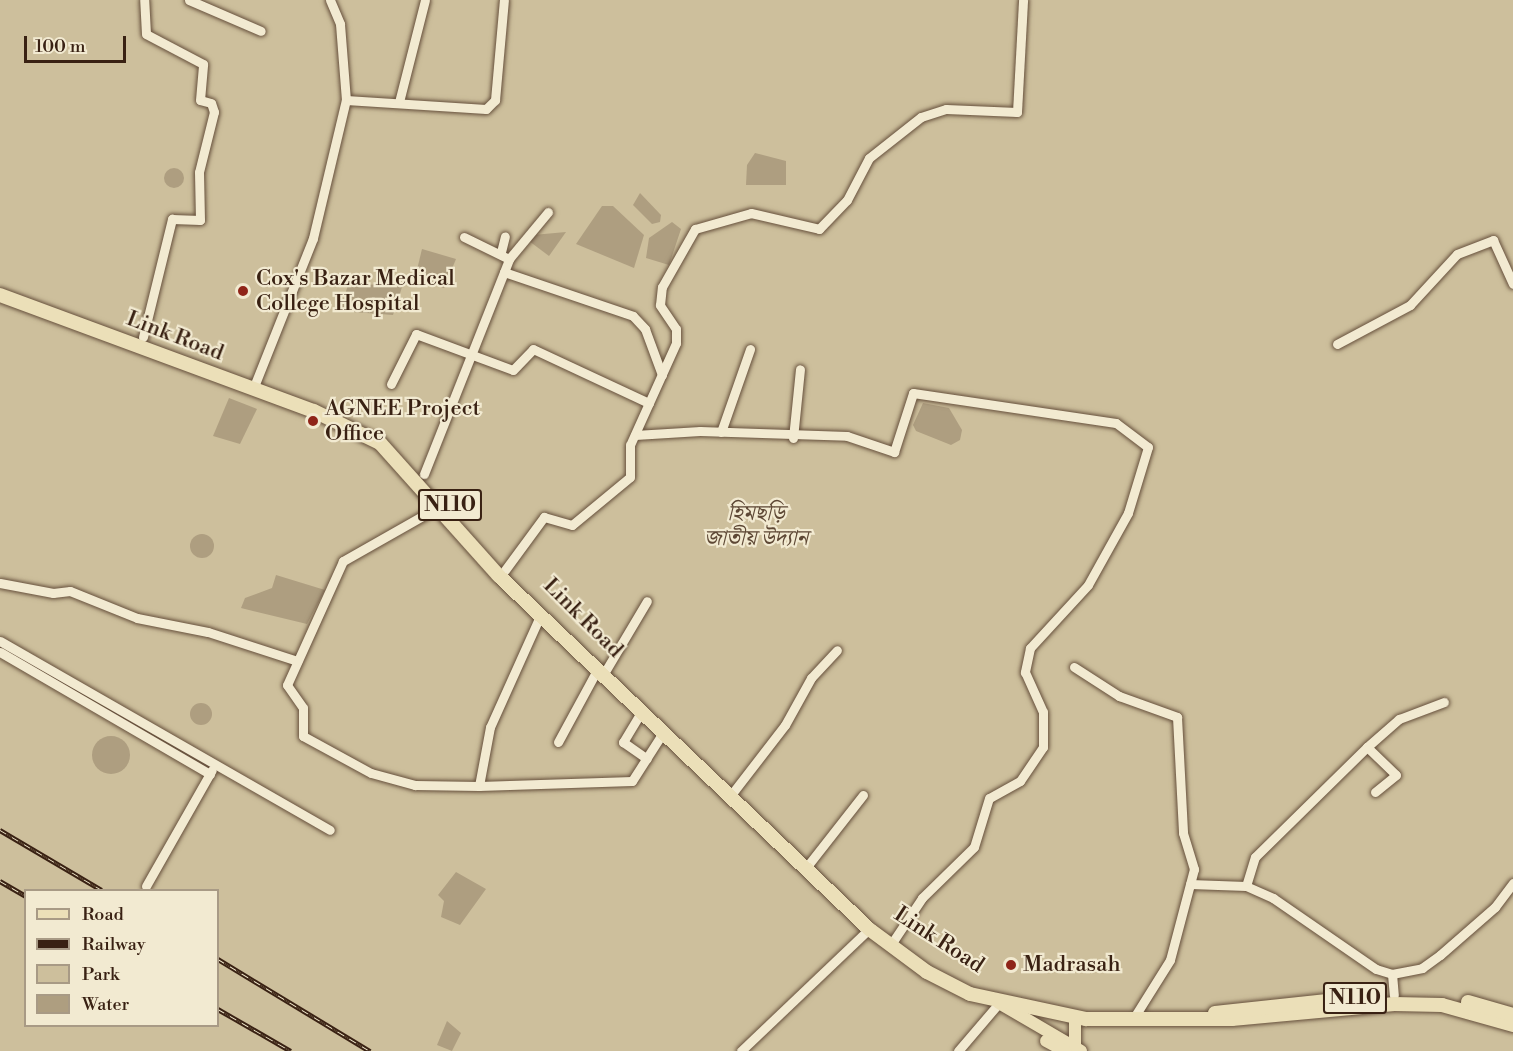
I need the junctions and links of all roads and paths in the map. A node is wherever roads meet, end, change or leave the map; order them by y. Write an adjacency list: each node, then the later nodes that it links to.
1 (144, 0): 19 (street)
2 (189, 0): 7 (street)
3 (330, 0): 8 (street)
4 (425, 0): 9 (street)
5 (504, 0): 9 (street)
6 (1023, 0): 24 (street)
7 (261, 31)
8 (346, 100): 9 (street); 26 (street)
9 (399, 102)
10 (548, 212): 14 (street)
11 (505, 236): 13 (street)
12 (464, 237): 13 (street)
13 (501, 252): 14 (street)
14 (509, 259): 15 (street)
15 (504, 272): 22 (street); 24 (street)
16 (1513, 284): 20 (street)
17 (0, 286): 19 (highway, Link Road / N110)
18 (0, 295): 26 (highway, Link Road / N110)
19 (142, 337): 26 (highway, Link Road / N110)
20 (1337, 344)
21 (750, 349): 28 (street)
22 (471, 356): 25 (street); 27 (street); 31 (street)
23 (800, 369): 30 (street)
24 (662, 375): 27 (street)
25 (391, 384)
26 (255, 385): 31 (highway, Link Road / N110); 32 (highway, Link Road / N110)
27 (649, 403): 29 (street)
28 (721, 432): 29 (street); 30 (street)
29 (635, 435): 33 (street)
30 (793, 438): 61 (street)
31 (424, 474): 32 (highway, Link Road / N110)
32 (444, 504): 33 (highway, Link Road / N110); 36 (highway, Link Road / N110); 40 (street)
33 (505, 570): 42 (highway, Link Road / N110)
34 (0, 583): 40 (street)
35 (647, 601): 42 (street)
36 (540, 616): 42 (highway, Link Road / N110); 50 (street)
37 (0, 641): 49 (street)
38 (837, 650): 51 (street)
39 (0, 652): 49 (street)
40 (297, 661): 50 (street)
41 (1074, 667): 57 (street)
42 (601, 671): 44 (highway, Link Road / N110); 46 (street); 51 (highway, Link Road / N110)
43 (1444, 702): 47 (street)
44 (640, 714): 45 (highway, Link Road / N110); 48 (street)
45 (662, 734): 48 (street); 55 (highway, Link Road / N110)
46 (558, 742)
47 (1367, 747): 52 (street); 59 (street)
48 (647, 759): 50 (street)
49 (212, 770): 54 (street); 58 (street)
50 (479, 786)
51 (734, 792): 55 (highway, Link Road / N110)
52 (1375, 792)
53 (863, 795): 55 (street)
54 (330, 830)
55 (808, 865): 60 (highway, Link Road / N110); 61 (highway, Link Road / N110)
56 (1513, 883): 62 (street)
57 (1190, 884): 59 (street); 68 (street)
58 (146, 886)
59 (1246, 886): 62 (street)
60 (869, 929): 64 (highway, Link Road / N110); 71 (street)
61 (894, 940): 64 (highway, Link Road / N110)
62 (1392, 974): 63 (street)
63 (1394, 995): 65 (highway, N110); 66 (highway, N110)
64 (994, 1001): 67 (highway, N110); 70 (main road); 72 (street)
65 (1513, 1015)
66 (1195, 1017): 68 (highway, N110); 69 (highway, N110)
67 (1075, 1018): 68 (highway, N110); 70 (main road)
68 (1133, 1019)
69 (1513, 1025)
70 (1074, 1049)
71 (741, 1051)
72 (958, 1051)

